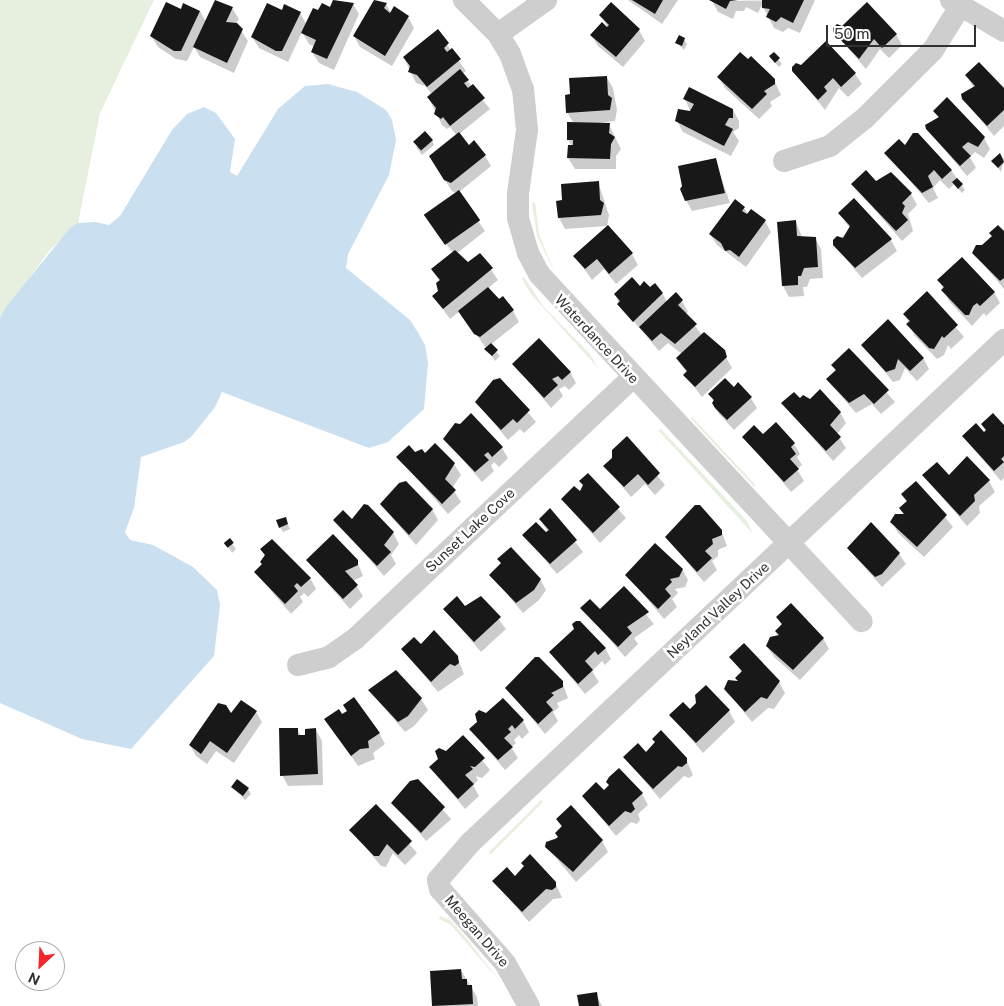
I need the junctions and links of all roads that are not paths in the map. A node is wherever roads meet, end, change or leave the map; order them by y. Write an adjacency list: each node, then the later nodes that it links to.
1 (464, 0): 5 (street, Waterdance Drive)
2 (546, 0): 5 (street)
3 (956, 3): 4 (street); 6 (street)
4 (1004, 32)
5 (498, 34): 8 (street, Waterdance Drive)
6 (784, 161)
7 (1004, 340): 9 (street, Neyland Valley Drive)
8 (632, 378): 9 (street, Waterdance Drive); 11 (street, Sunset Lake Cove)
9 (788, 543): 10 (street, Waterdance Drive); 12 (street, Neyland Valley Drive)
10 (862, 621)
11 (298, 665)
12 (437, 884): 13 (street, Meegan Drive)
13 (529, 1006)

